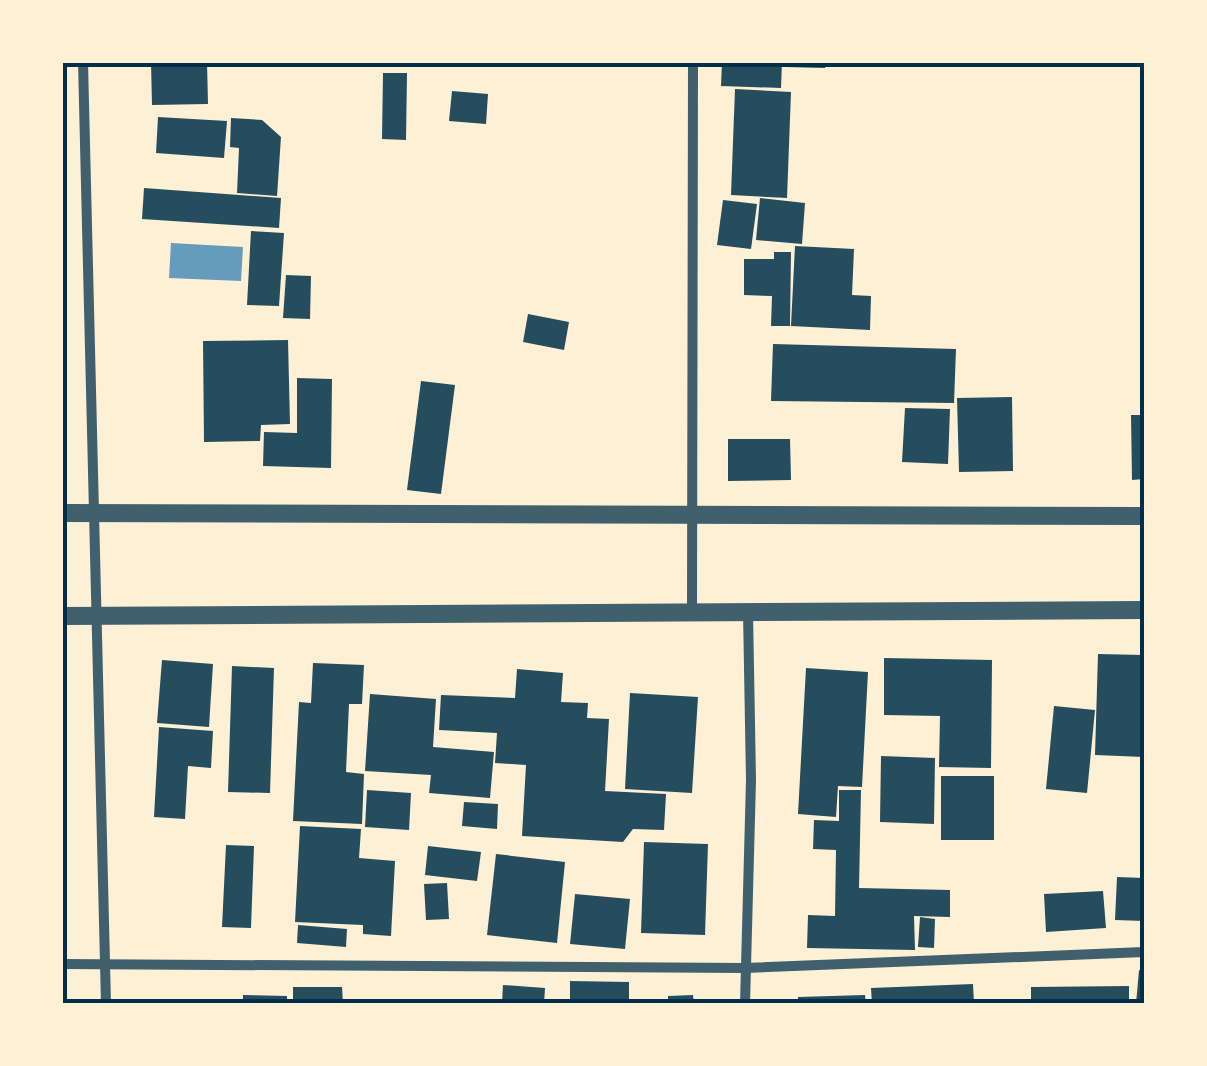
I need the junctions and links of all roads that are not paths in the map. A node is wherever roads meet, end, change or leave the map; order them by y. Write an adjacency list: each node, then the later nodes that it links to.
1 (83, 62): 3 (street)
2 (694, 62): 5 (street)
3 (93, 512): 4 (street); 5 (street); 11 (street)
4 (62, 513)
5 (688, 513): 6 (street); 7 (street)
6 (1144, 516)
7 (692, 610): 8 (street); 11 (street)
8 (748, 610): 9 (street); 15 (street)
9 (1144, 610)
10 (62, 616): 11 (street)
11 (100, 616): 14 (street)
12 (1144, 952): 15 (street)
13 (62, 964): 14 (street)
14 (105, 965): 15 (street); 16 (street)
15 (745, 968): 17 (street)
16 (106, 1004)
17 (745, 1004)

